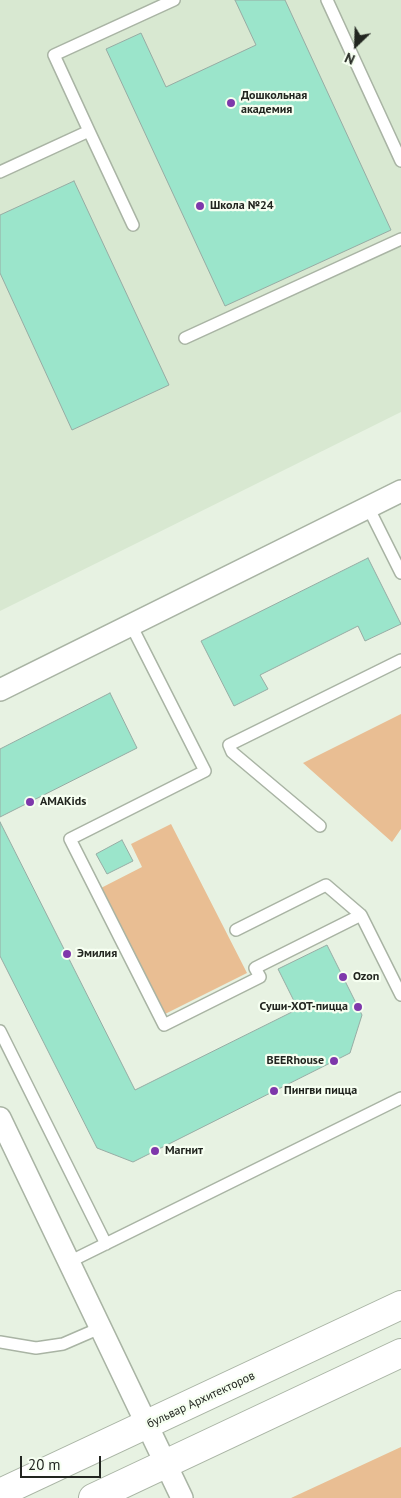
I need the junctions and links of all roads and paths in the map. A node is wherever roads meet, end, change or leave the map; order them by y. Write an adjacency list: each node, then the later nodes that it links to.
1 (174, 0): 3 (lane)
2 (326, 0): 4 (lane)
3 (89, 131): 5 (lane); 6 (lane)
4 (401, 161)
5 (0, 172)
6 (132, 225)
7 (401, 238): 8 (lane)
8 (185, 338)
9 (401, 491): 10 (street)
10 (368, 507): 11 (lane); 12 (street)
11 (401, 573)
12 (131, 625): 14 (street); 16 (lane)
13 (401, 660): 15 (lane)
14 (0, 690)
15 (320, 826)
16 (361, 915): 17 (lane); 18 (lane)
17 (236, 930)
18 (401, 995)
19 (0, 1031): 22 (lane)
20 (401, 1098): 22 (lane)
21 (0, 1118): 23 (street)
22 (106, 1244): 23 (lane)
23 (69, 1262): 25 (street)
24 (401, 1306): 28 (main road, бульвар Архитекторов)
25 (100, 1328): 26 (lane); 28 (street)
26 (0, 1342)
27 (401, 1353): 28 (main road, бульвар Архитекторов)
28 (156, 1444): 29 (main road, бульвар Архитекторов); 30 (main road, бульвар Архитекторов); 31 (street)
29 (0, 1493)
30 (93, 1498)
31 (182, 1498)

